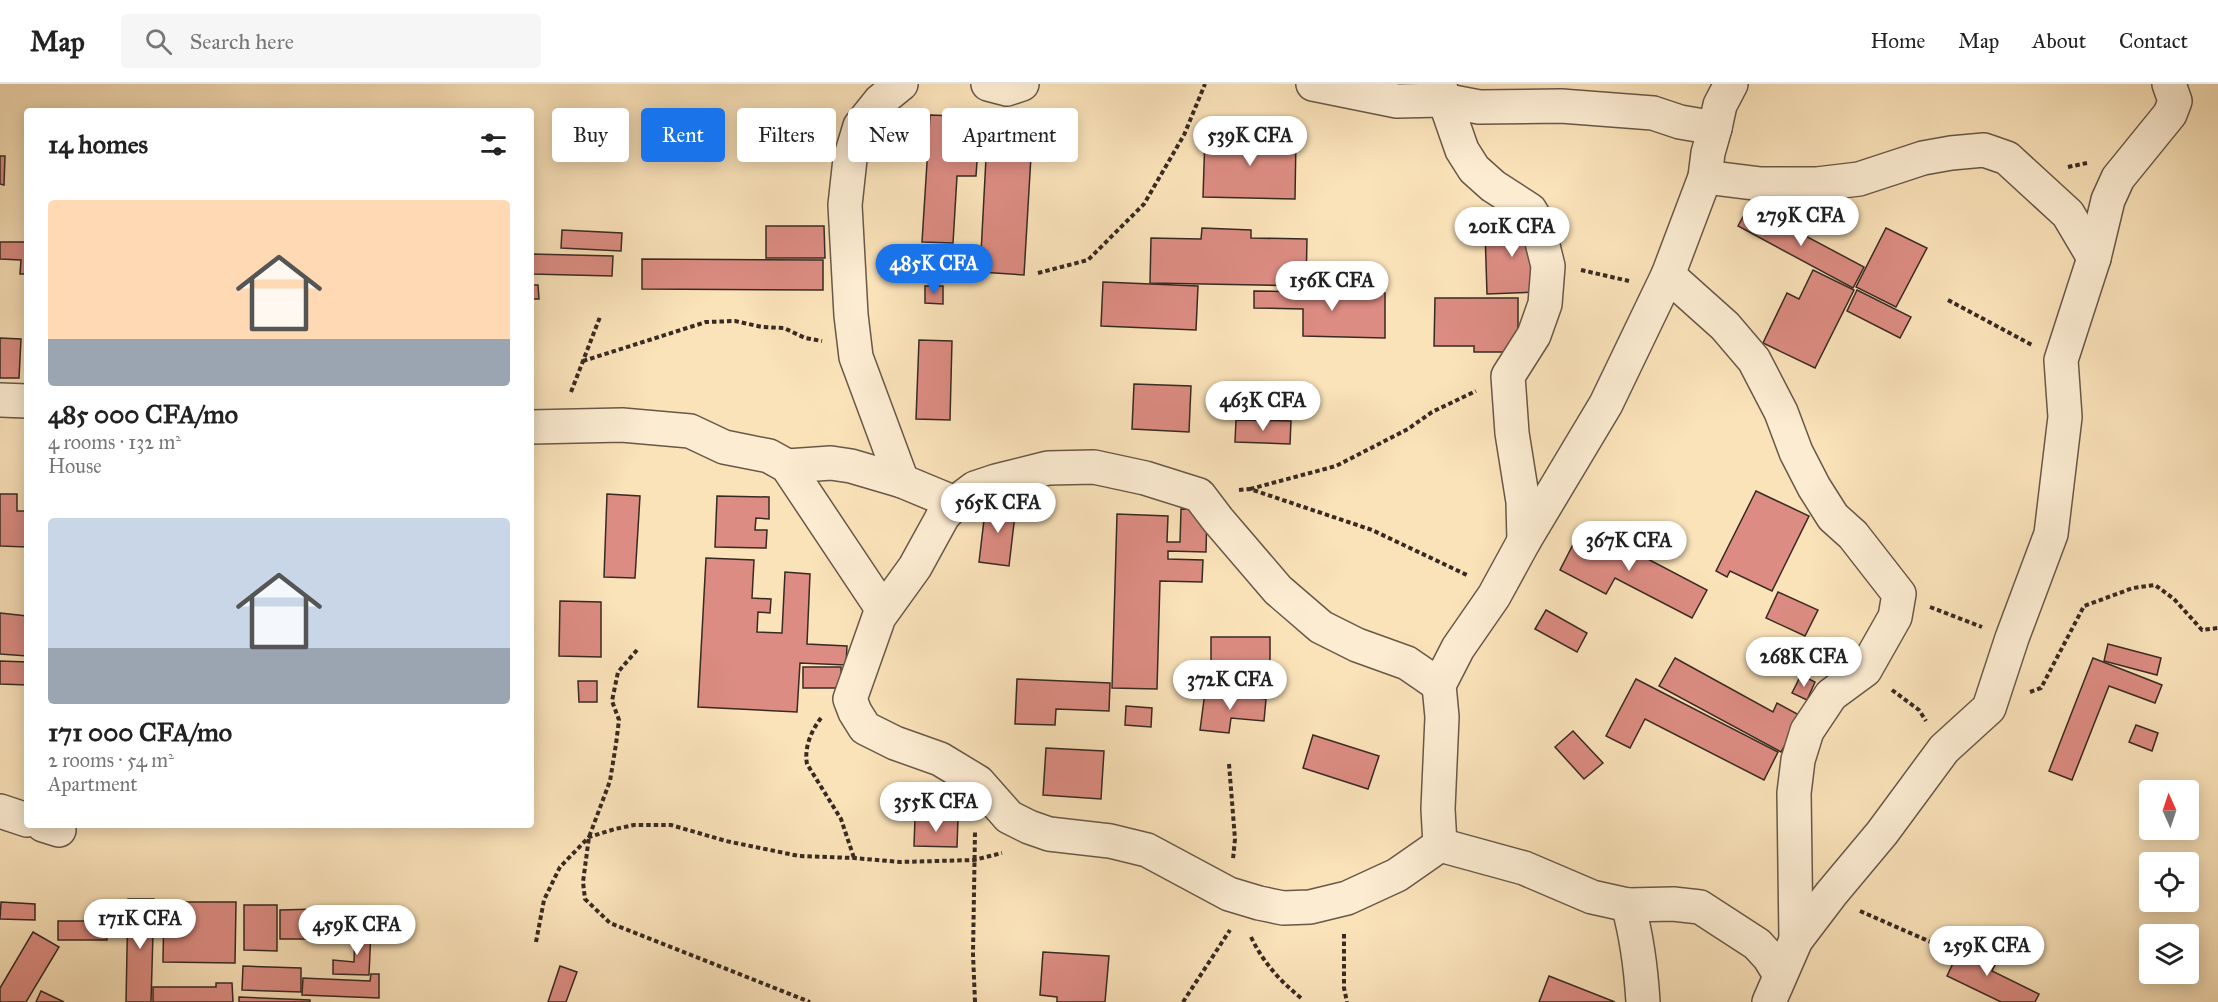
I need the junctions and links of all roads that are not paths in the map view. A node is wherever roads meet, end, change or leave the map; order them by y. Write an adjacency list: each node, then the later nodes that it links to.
1 (901, 84): 16 (street)
2 (988, 84): 3 (street)
3 (1022, 84)
4 (1313, 84): 7 (street)
5 (1731, 84): 8 (street)
6 (2169, 84): 10 (street)
7 (1441, 92): 8 (street); 18 (street)
8 (1714, 128): 9 (street)
9 (1705, 177): 10 (street); 11 (street)
10 (2094, 258): 25 (street)
11 (1668, 275): 18 (street); 25 (street)
12 (0, 400): 13 (street)
13 (24, 401)
14 (544, 427): 15 (street)
15 (787, 466): 16 (street); 19 (street)
16 (902, 481): 17 (street)
17 (955, 503): 19 (street); 20 (street)
18 (1524, 541): 20 (street)
19 (883, 610): 23 (street)
20 (1439, 685): 23 (street)
21 (0, 811): 22 (street)
22 (24, 819)
23 (1440, 845): 24 (street)
24 (1628, 905): 26 (street); 27 (street)
25 (1796, 940): 26 (street)
26 (1774, 988)
27 (1643, 1002)

